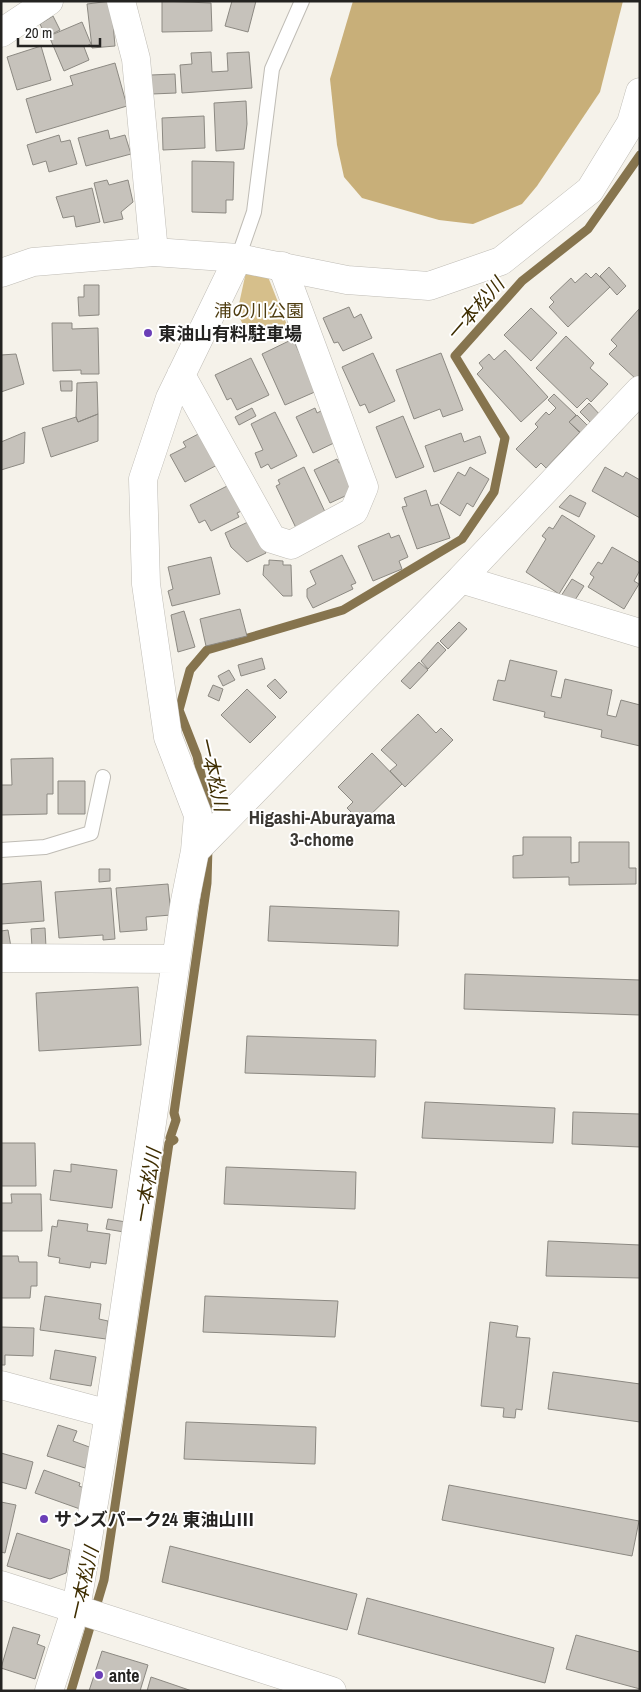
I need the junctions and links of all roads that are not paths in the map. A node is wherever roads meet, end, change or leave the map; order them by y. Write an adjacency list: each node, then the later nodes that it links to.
1 (48, 1): 4 (street)
2 (121, 1): 7 (street)
3 (302, 1): 8 (lane)
4 (1, 33)
5 (640, 92): 6 (street)
6 (635, 125): 9 (street)
7 (154, 252): 8 (street); 10 (street)
8 (238, 258): 9 (street); 11 (street)
9 (282, 266): 11 (street)
10 (1, 273)
11 (181, 375): 16 (street)
12 (640, 390): 13 (street)
13 (461, 579): 14 (street); 16 (street)
14 (640, 633)
15 (103, 776): 17 (lane)
16 (198, 849): 19 (street)
17 (1, 850)
18 (1, 958): 19 (street)
19 (176, 958): 21 (street)
20 (1, 1385): 21 (street)
21 (109, 1414): 23 (street)
22 (1, 1586): 23 (street)
23 (76, 1608): 24 (street); 25 (street)
24 (50, 1691)
25 (332, 1691)

